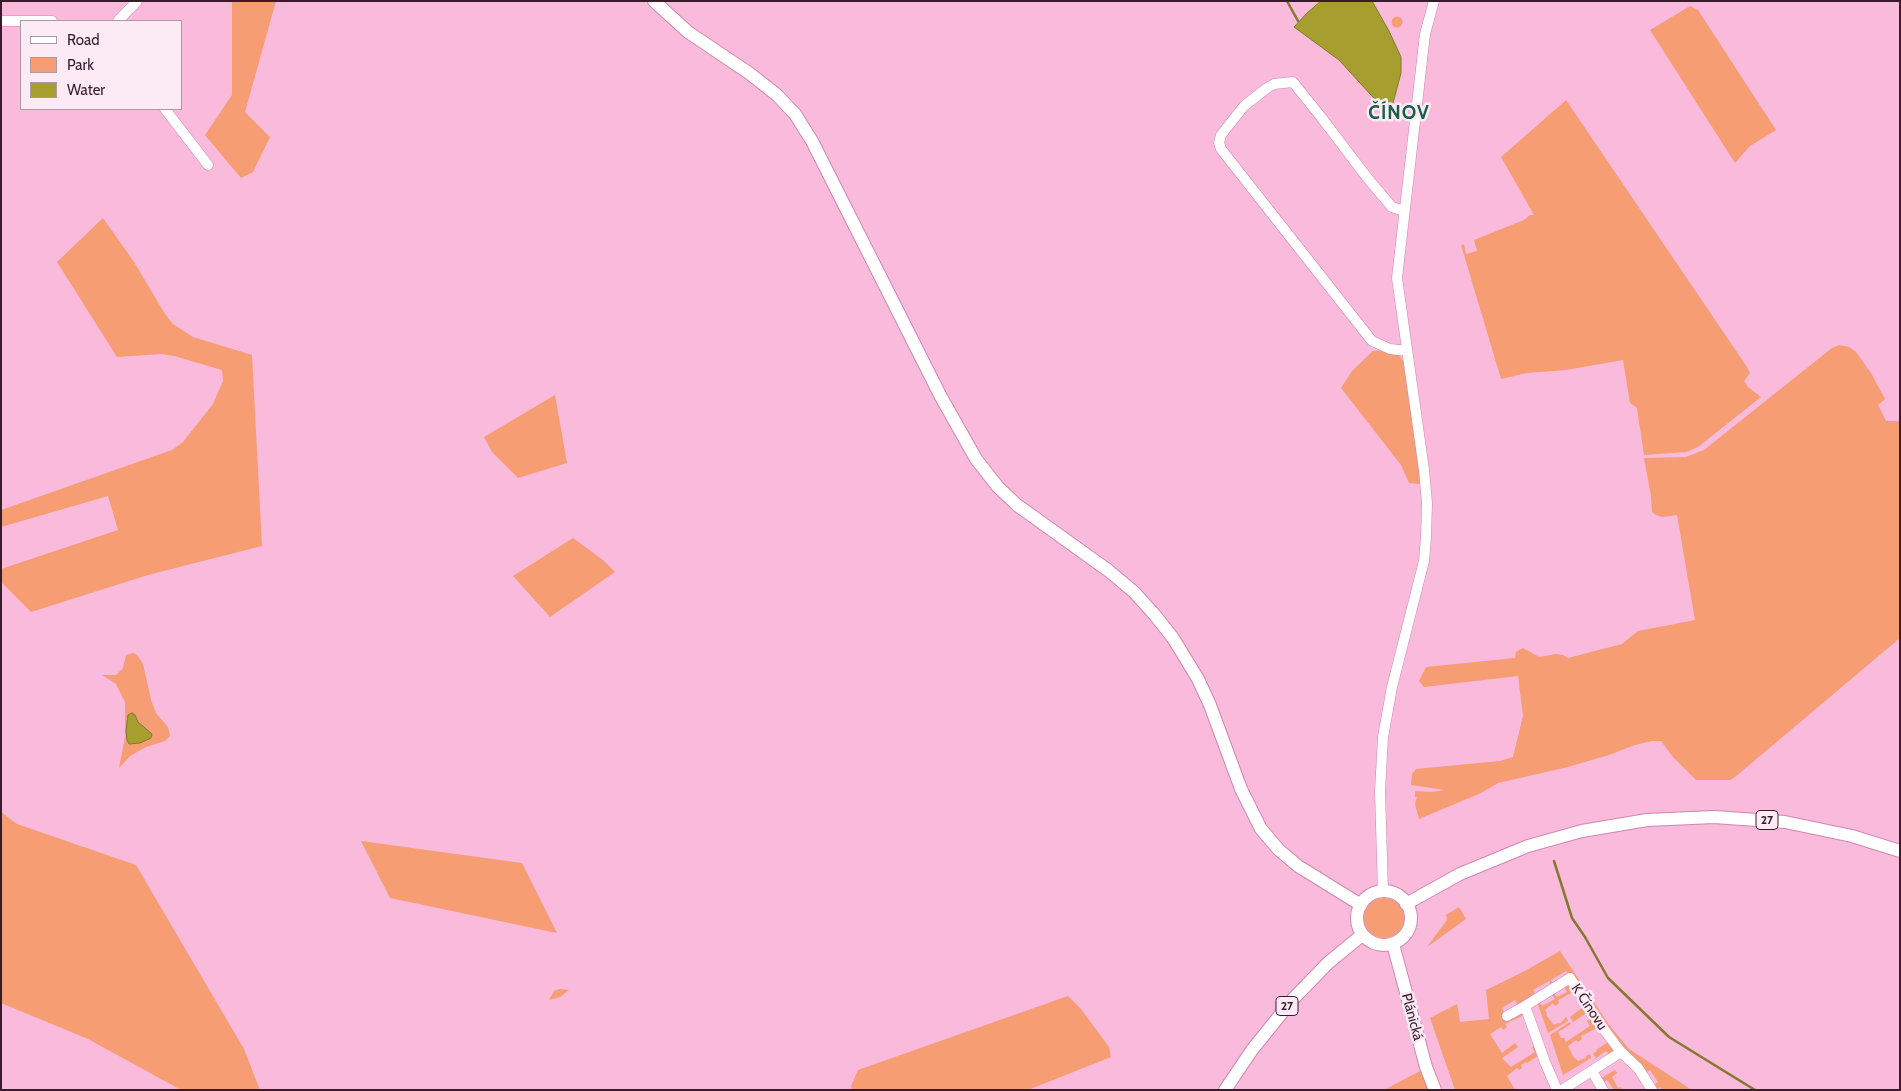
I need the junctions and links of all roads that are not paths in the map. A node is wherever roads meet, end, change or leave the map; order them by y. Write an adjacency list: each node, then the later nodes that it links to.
1 (137, 1): 4 (street)
2 (654, 1): 14 (main road)
3 (1434, 1): 9 (street)
4 (119, 20)
5 (1, 21): 6 (street)
6 (20, 21)
7 (165, 110): 8 (street)
8 (208, 165)
9 (1404, 211): 10 (street); 10 (street)
10 (1407, 351): 12 (street)
11 (1900, 852): 13 (main road, 27)
12 (1383, 892): 13 (main road); 14 (main road)
13 (1406, 904): 16 (main road)
14 (1360, 905): 15 (main road)
15 (1362, 935): 16 (main road); 21 (main road, 27)
16 (1393, 944): 22 (main road, Plánická)
17 (1525, 1006): 18 (street, K Čínovu); 19 (street, K Čínovu); 23 (street)
18 (1507, 1016)
19 (1622, 1052): 20 (street); 26 (street, K Čínovu)
20 (1592, 1071): 24 (street); 25 (street)
21 (1226, 1090)
22 (1434, 1090)
23 (1557, 1090)
24 (1562, 1090)
25 (1603, 1090)
26 (1652, 1090)

